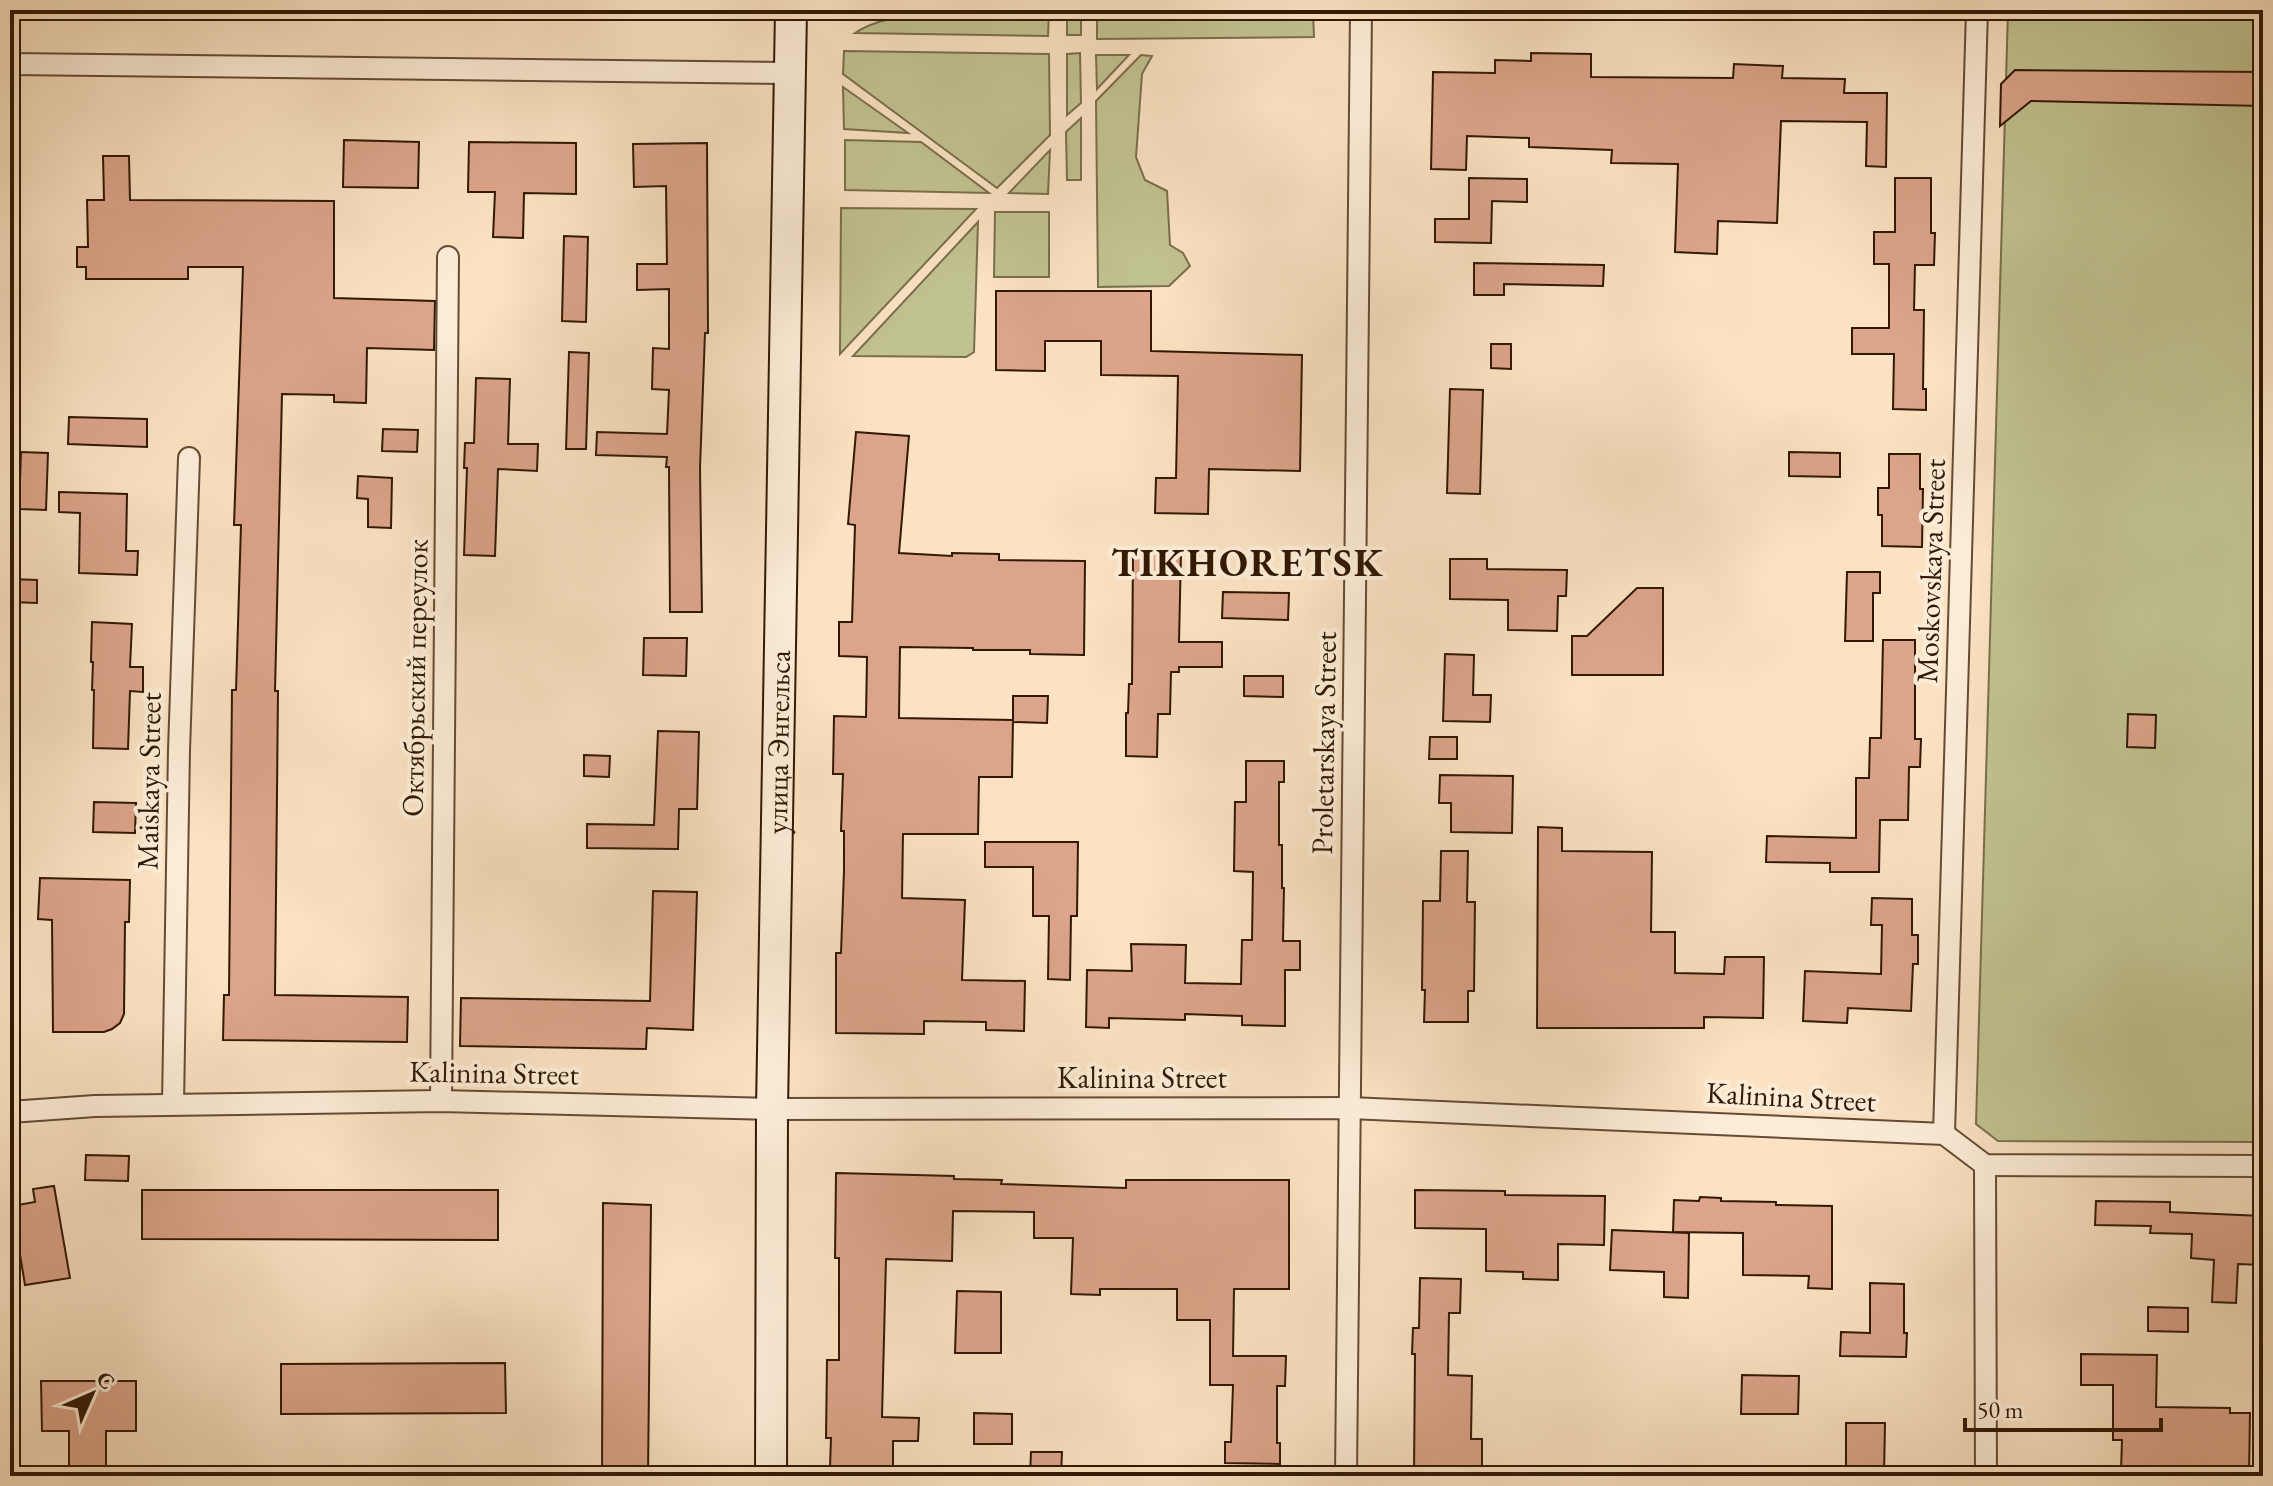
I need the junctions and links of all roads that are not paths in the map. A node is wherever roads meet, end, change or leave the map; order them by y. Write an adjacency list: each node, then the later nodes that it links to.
1 (791, 10): 5 (main road, улица Энгельса)
2 (1361, 10): 10 (street, Proletarskaya Street)
3 (1977, 10): 13 (street, Moskovskaya Street)
4 (10, 64): 5 (street)
5 (791, 73): 11 (main road, улица Энгельса)
6 (448, 257): 8 (street, Октябрьский переулок)
7 (189, 458): 9 (street, Maiskaya Street)
8 (441, 1101): 9 (street, Kalinina Street); 11 (street, Kalinina Street)
9 (173, 1104): 12 (street, Kalinina Street)
10 (1350, 1108): 11 (street, Kalinina Street); 13 (street, Kalinina Street); 17 (street, Proletarskaya Street)
11 (772, 1109): 16 (main road, улица Энгельса)
12 (10, 1112)
13 (1944, 1134): 14 (street)
14 (1985, 1165): 15 (street); 18 (street)
15 (2263, 1166)
16 (771, 1476)
17 (1346, 1476)
18 (1986, 1476)

